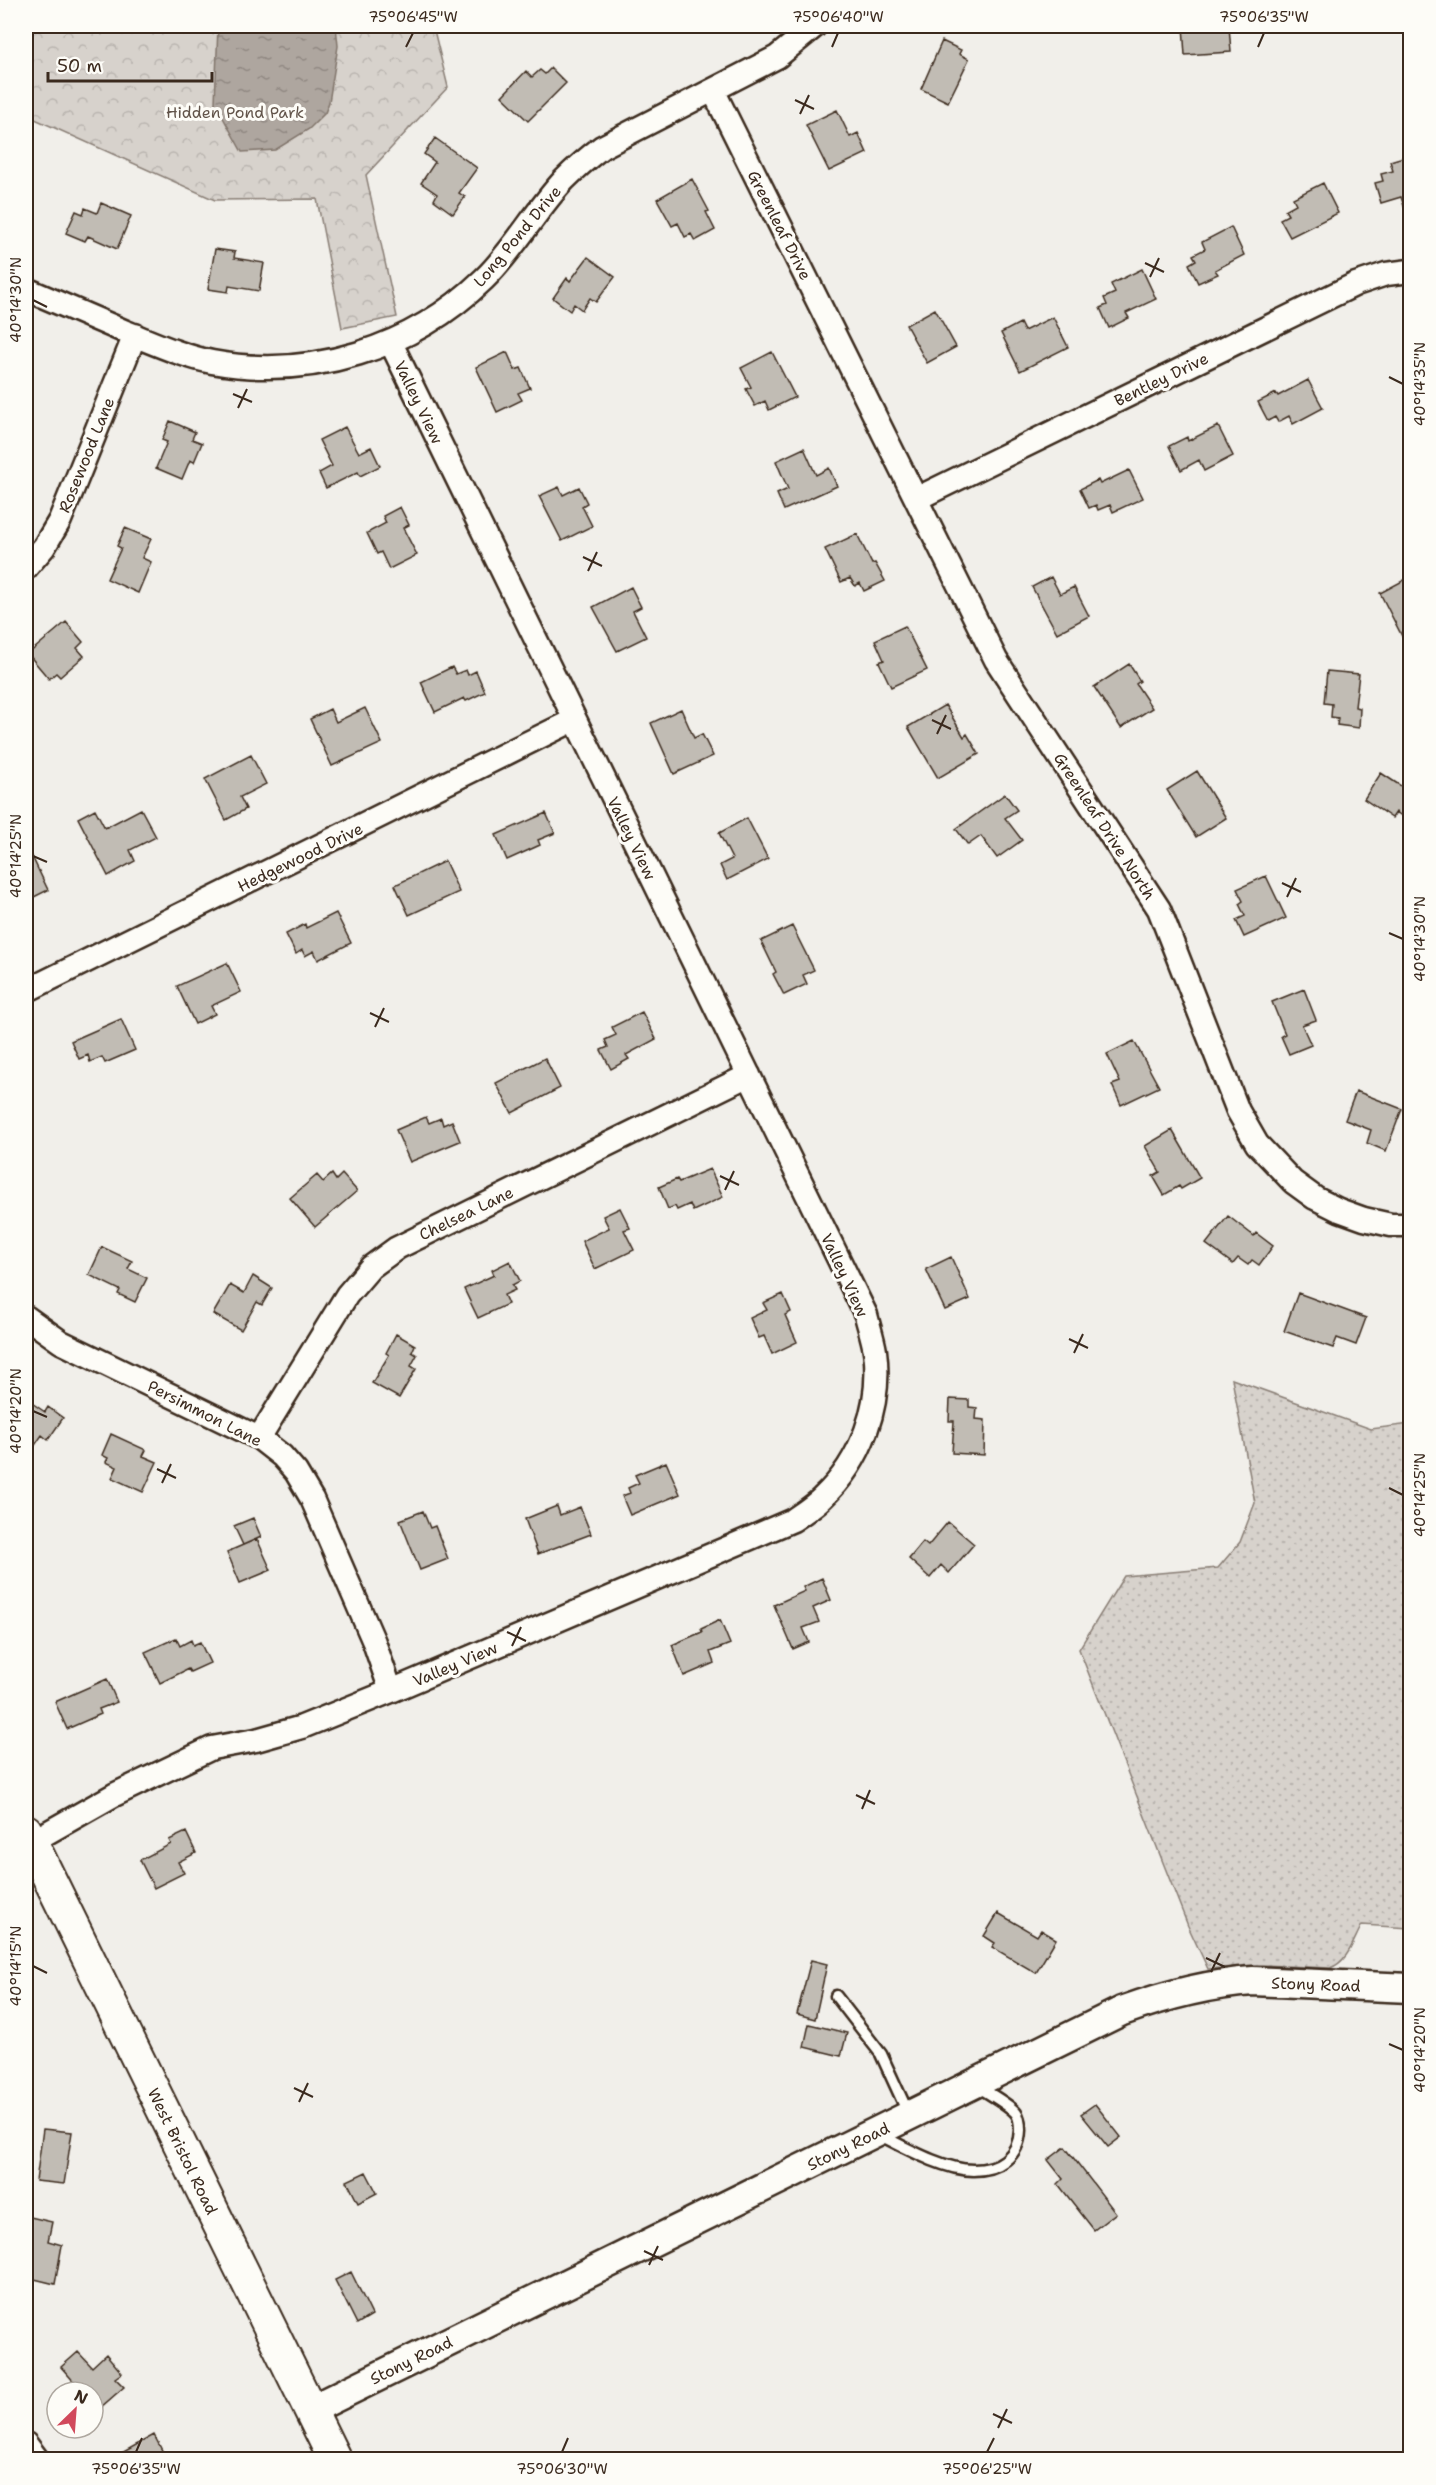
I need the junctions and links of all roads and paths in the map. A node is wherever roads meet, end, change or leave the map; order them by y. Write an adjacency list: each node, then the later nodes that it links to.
1 (815, 26): 2 (street, Long Pond Drive)
2 (713, 90): 6 (street, Long Pond Drive); 7 (street, Greenleaf Drive)
3 (1410, 271): 8 (street, Bentley Drive)
4 (26, 289): 5 (street, Long Pond Drive)
5 (135, 335): 6 (street, Long Pond Drive); 9 (street, Rosewood Lane)
6 (391, 343): 10 (street, Valley View)
7 (847, 360): 8 (street, Greenleaf Drive North)
8 (916, 499): 13 (street, Greenleaf Drive North)
9 (26, 568)
10 (574, 720): 11 (street, Hedgewood Drive); 12 (street, Valley View)
11 (26, 991)
12 (748, 1075): 15 (street, Chelsea Lane); 16 (street, Valley View)
13 (1410, 1225)
14 (26, 1317): 15 (street, Persimmon Lane)
15 (259, 1438): 16 (street, Persimmon Lane)
16 (391, 1691): 17 (street, Valley View)
17 (27, 1839): 23 (main road, West Bristol Road)
18 (1410, 1988): 20 (street, Stony Road)
19 (836, 1996): 21 (lane)
20 (975, 2085): 21 (street, Stony Road); 22 (lane)
21 (910, 2116): 22 (street, Stony Road)
22 (875, 2133): 23 (street, Stony Road)
23 (310, 2410): 26 (main road, West Bristol Road)
24 (26, 2444): 25 (street)
25 (38, 2460)
26 (335, 2460)

